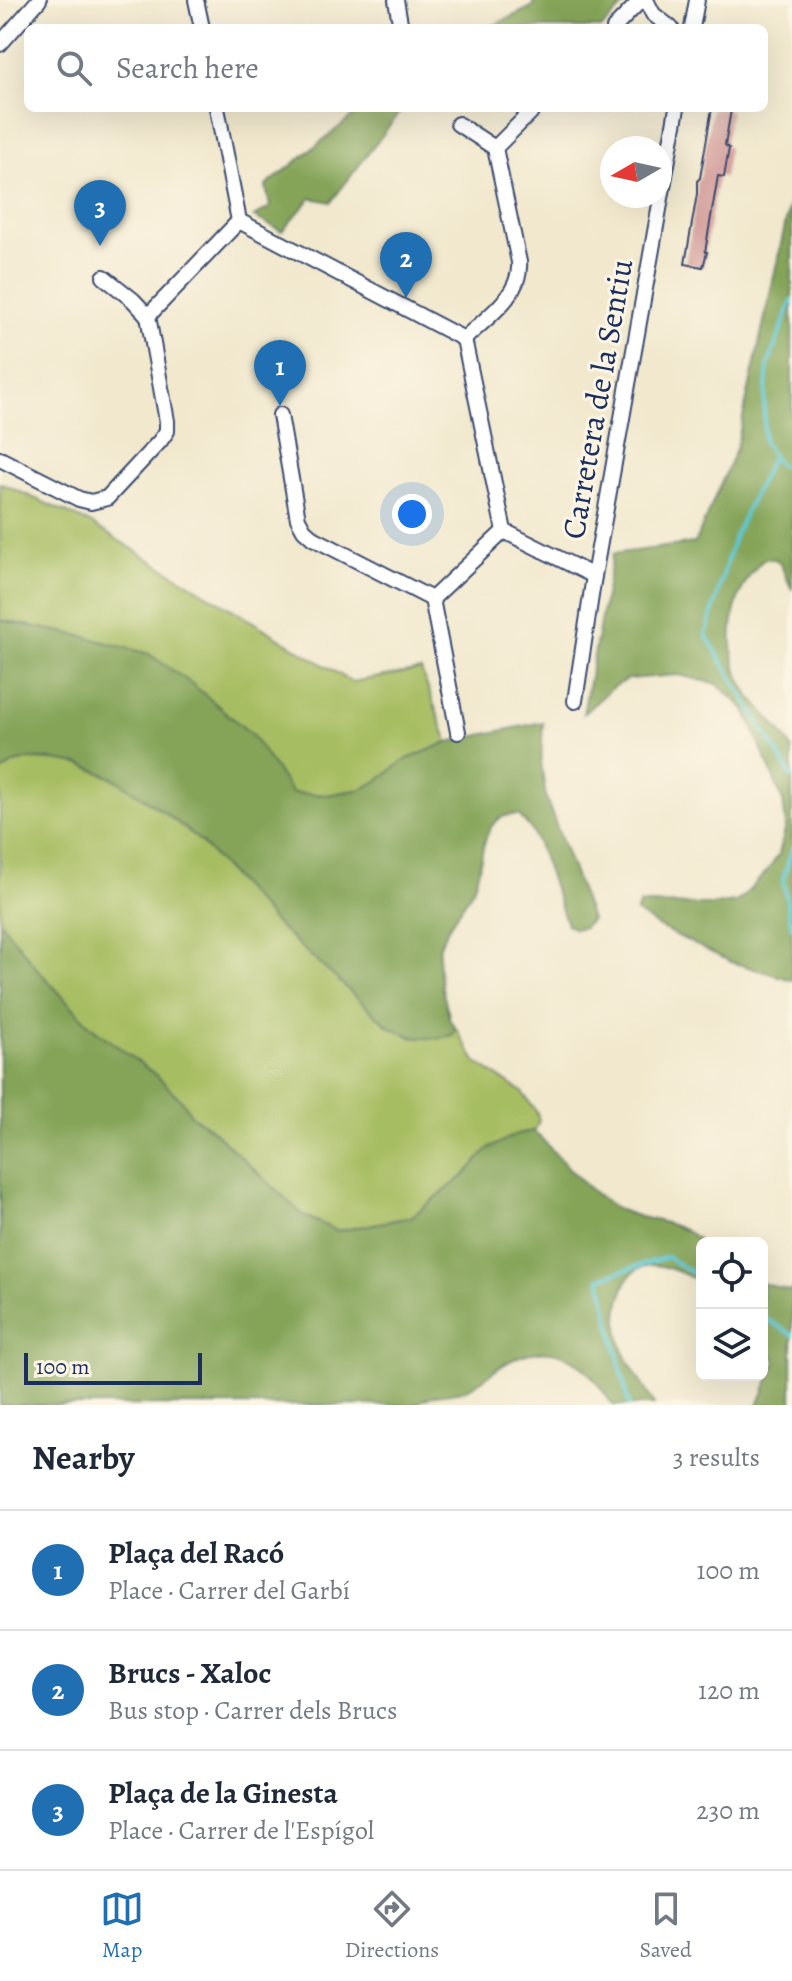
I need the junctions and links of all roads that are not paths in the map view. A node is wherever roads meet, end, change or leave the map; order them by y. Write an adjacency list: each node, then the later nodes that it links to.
1 (39, 0): 13 (street)
2 (196, 0): 8 (street)
3 (396, 0): 9 (street)
4 (644, 0): 6 (street); 7 (street)
5 (697, 0): 12 (street)
6 (653, 14): 7 (street); 11 (street)
7 (625, 17): 10 (street)
8 (201, 24)
9 (400, 24)
10 (618, 24)
11 (666, 24)
12 (693, 24)
13 (0, 44)
14 (218, 112): 19 (street)
15 (531, 112): 18 (street)
16 (676, 112): 26 (street, Carretera de la Sentiu)
17 (458, 124): 18 (street)
18 (495, 148): 22 (street)
19 (239, 221): 21 (street); 22 (street)
20 (104, 277): 21 (street)
21 (148, 316): 24 (street)
22 (464, 339): 25 (street)
23 (280, 415): 27 (street)
24 (0, 459)
25 (504, 531): 26 (street); 27 (street)
26 (594, 576): 28 (street, Carretera de la Sentiu)
27 (432, 599): 29 (street)
28 (575, 701)
29 (458, 732)

